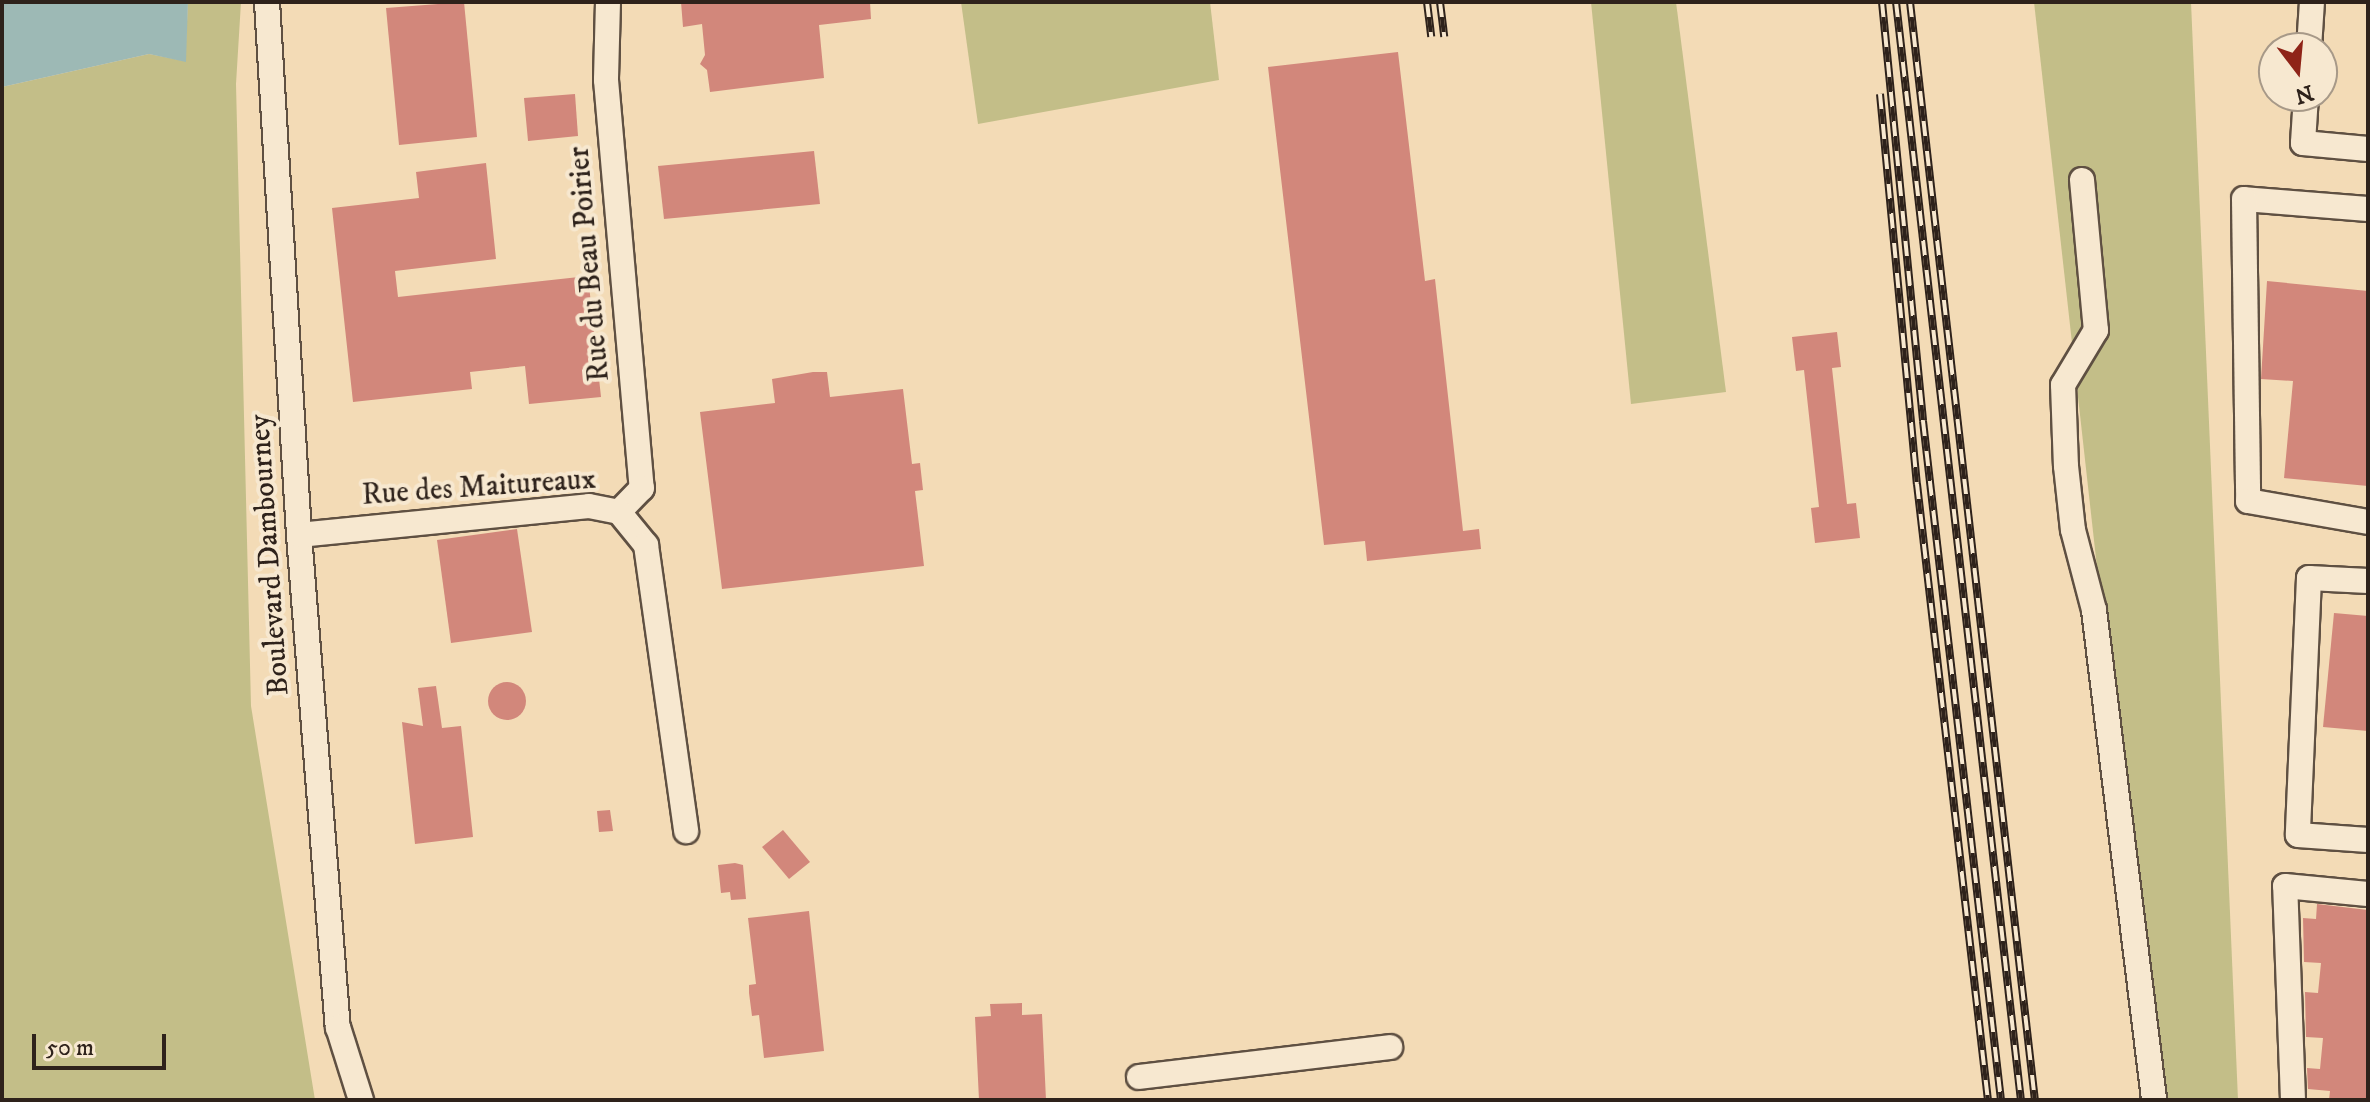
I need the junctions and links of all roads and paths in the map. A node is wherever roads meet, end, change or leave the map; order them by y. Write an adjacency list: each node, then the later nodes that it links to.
1 (267, 2): 11 (street, Boulevard Dambourney)
2 (608, 2): 9 (street, Rue du Beau Poirier)
3 (2312, 2): 4 (street)
4 (2310, 32)
5 (2305, 112): 6 (street)
6 (2368, 149)
7 (2082, 180): 19 (street)
8 (2368, 209): 10 (street)
9 (619, 512): 11 (street, Rue des Maitureaux); 13 (street, Rue des Maitureaux)
10 (2368, 522)
11 (299, 535): 18 (street, Boulevard Dambourney)
12 (2368, 581): 14 (street)
13 (686, 831)
14 (2368, 840)
15 (2368, 894): 20 (street)
16 (1390, 1047): 17 (street)
17 (1139, 1077)
18 (361, 1100)
19 (2154, 1100)
20 (2293, 1100)

